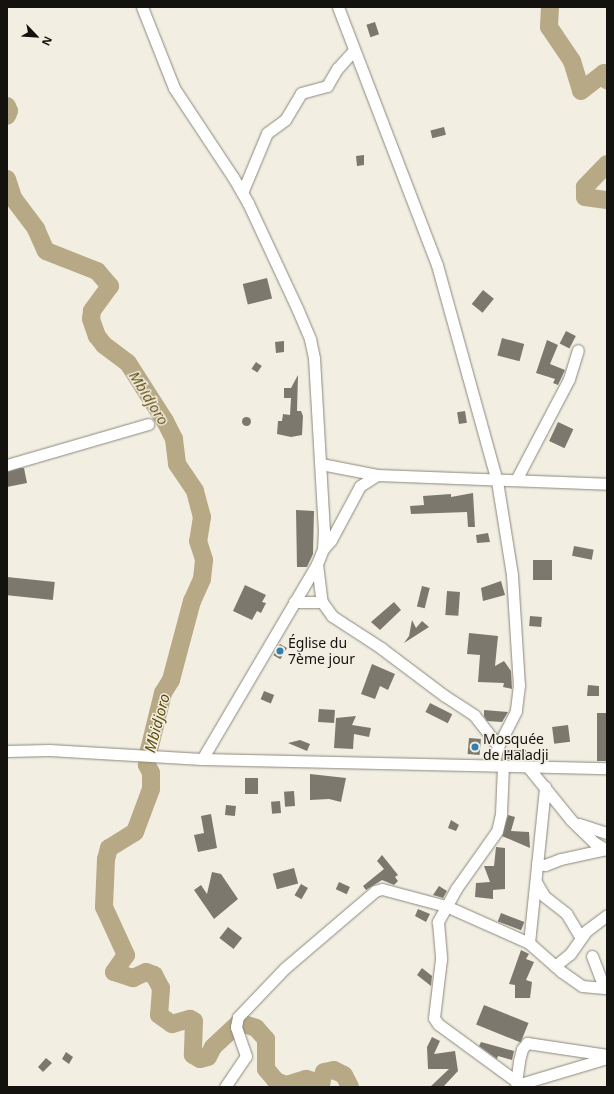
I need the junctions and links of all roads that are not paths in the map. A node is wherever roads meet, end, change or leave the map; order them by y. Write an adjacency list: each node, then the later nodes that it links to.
1 (142, 7): 4 (street)
2 (338, 7): 3 (street)
3 (354, 50): 4 (street); 11 (street)
4 (242, 192): 7 (street)
5 (578, 350): 10 (street)
6 (148, 424): 8 (street)
7 (320, 464): 9 (street); 13 (street)
8 (7, 465)
9 (377, 475): 11 (street); 13 (street)
10 (516, 480): 11 (street); 12 (street)
11 (497, 481): 17 (street)
12 (607, 484)
13 (323, 549): 14 (street)
14 (317, 564): 15 (street); 16 (street)
15 (294, 602): 16 (street); 19 (street)
16 (322, 602): 17 (street)
17 (498, 746): 20 (street)
18 (7, 751): 19 (street)
19 (202, 759): 20 (street)
20 (498, 766): 21 (street); 29 (street)
21 (528, 767): 22 (street); 23 (street)
22 (607, 768)
23 (545, 787): 24 (street); 27 (street)
24 (571, 820): 25 (street); 26 (street)
25 (607, 833)
26 (606, 850): 27 (street)
27 (537, 864): 28 (street)
28 (536, 882): 31 (street); 32 (street)
29 (446, 906): 32 (street); 38 (street); 39 (street)
30 (607, 915): 31 (street)
31 (581, 938): 34 (street)
32 (529, 943): 34 (street)
33 (592, 956): 35 (street)
34 (555, 966): 35 (street)
35 (606, 988)
36 (607, 1054): 38 (street)
37 (607, 1058): 38 (street)
38 (516, 1083)
39 (225, 1087)

